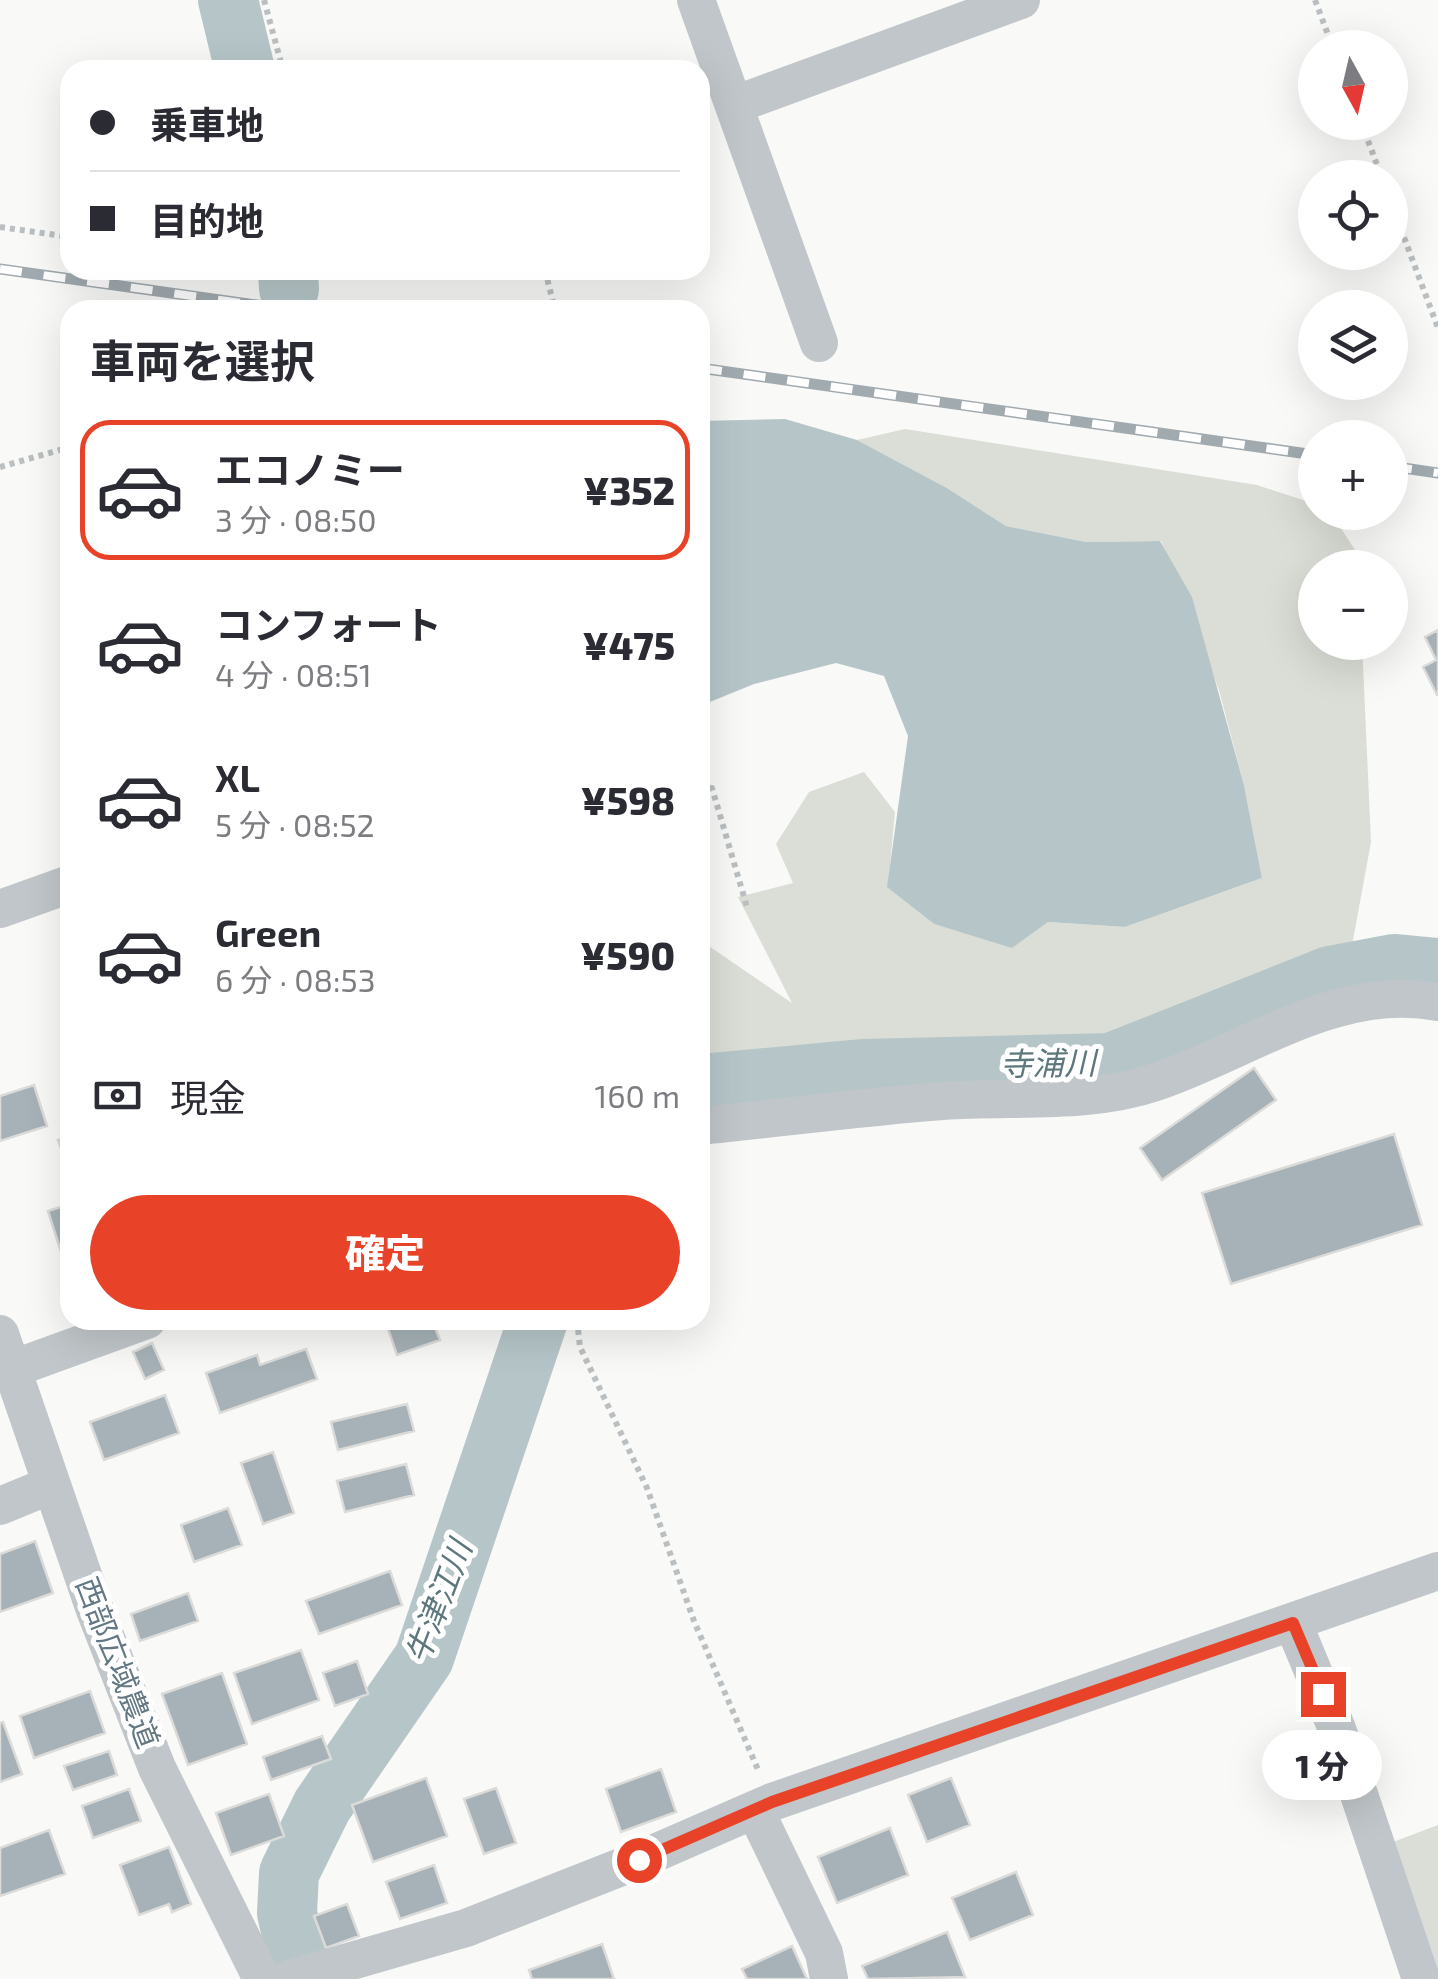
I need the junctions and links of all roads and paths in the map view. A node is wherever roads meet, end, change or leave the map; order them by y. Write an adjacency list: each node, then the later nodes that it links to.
1 (264, 0): 6 (path)
2 (696, 0): 7 (street)
3 (1020, 0): 7 (street)
4 (1316, 0): 5 (path)
5 (1327, 30)
6 (279, 60)
7 (734, 105): 12 (street)
8 (0, 227): 9 (path)
9 (60, 236)
10 (1408, 248): 11 (path)
11 (1438, 328)
12 (818, 344)
13 (60, 451): 14 (path)
14 (0, 467)
15 (710, 788): 17 (path)
16 (60, 887): 18 (street)
17 (747, 907)
18 (0, 908)
19 (1438, 1002): 20 (street)
20 (710, 1125)
21 (103, 1330): 23 (street)
22 (578, 1330): 28 (path)
23 (6, 1352): 24 (street, 西部広域農道)
24 (51, 1485): 25 (street); 30 (street, 西部広域農道)
25 (0, 1506)
26 (1438, 1571): 27 (street)
27 (1293, 1623): 28 (street); 32 (street)
28 (763, 1806): 29 (street); 31 (street)
29 (302, 1975)
30 (262, 1979)
31 (830, 1979)
32 (1421, 1979)

